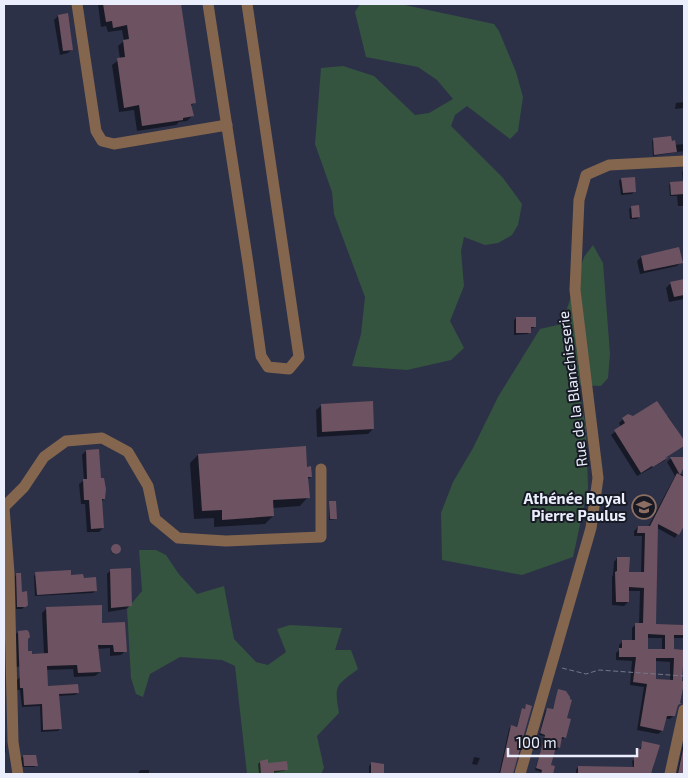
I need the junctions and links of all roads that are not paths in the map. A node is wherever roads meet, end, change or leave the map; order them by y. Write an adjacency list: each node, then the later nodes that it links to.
1 (77, 4): 4 (street)
2 (208, 4): 4 (street)
3 (247, 4): 4 (street)
4 (227, 125)
5 (684, 161): 12 (street, Rue de la Blanchisserie)
6 (321, 469): 7 (street)
7 (4, 508): 8 (street)
8 (5, 530): 9 (street)
9 (7, 674): 11 (street)
10 (684, 710): 13 (street)
11 (18, 774)
12 (520, 774)
13 (670, 774)

